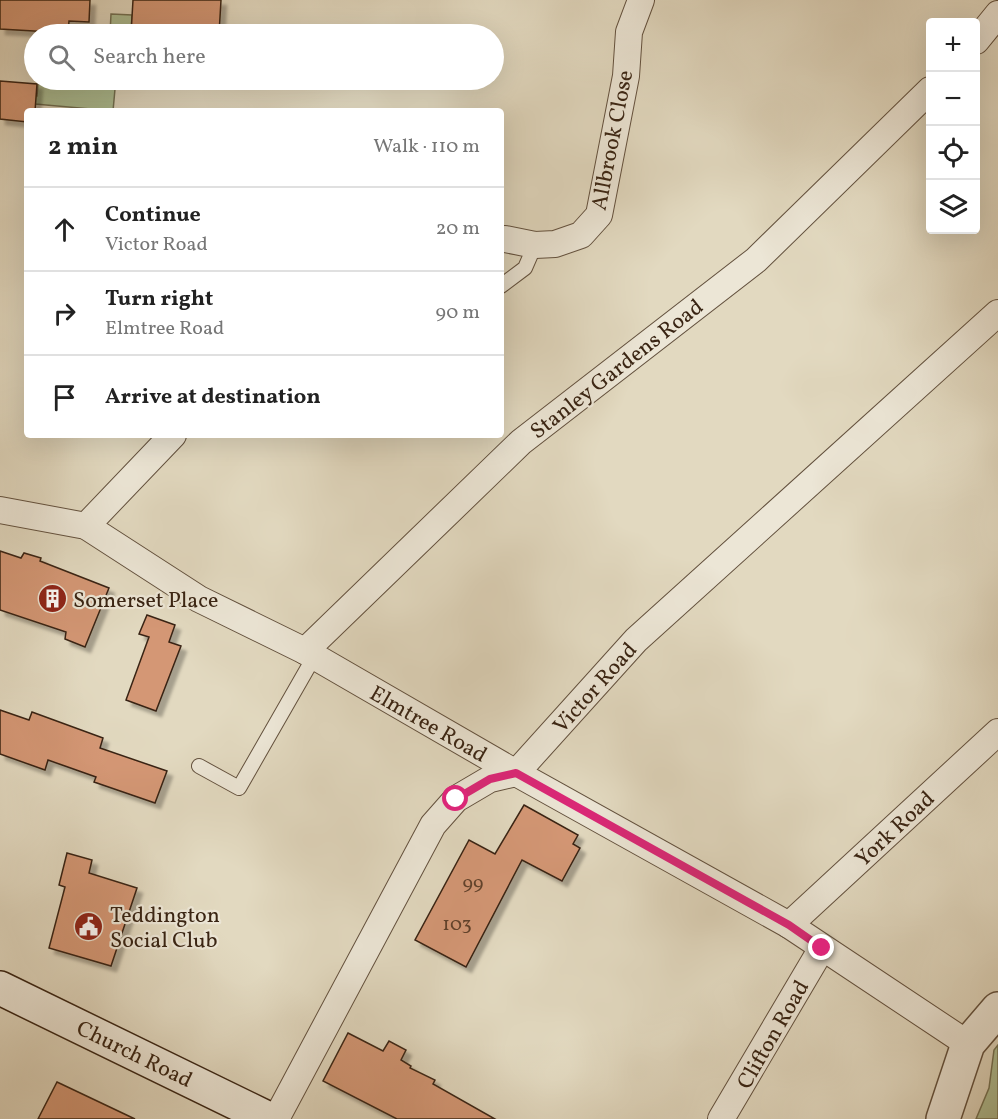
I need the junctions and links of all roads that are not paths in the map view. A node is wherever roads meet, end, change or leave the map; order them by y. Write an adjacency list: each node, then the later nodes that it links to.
1 (641, 0): 6 (street, Allbrook Close)
2 (998, 14): 3 (street)
3 (980, 35)
4 (926, 94): 12 (street, Stanley Gardens Road)
5 (505, 239): 6 (street, Allbrook Close)
6 (535, 245): 7 (lane)
7 (504, 284)
8 (998, 313): 15 (street, Victor Road)
9 (170, 438): 11 (street)
10 (0, 510): 11 (street, Elmtree Road)
11 (86, 526): 12 (street, Elmtree Road)
12 (309, 654): 14 (lane); 15 (street, Elmtree Road)
13 (998, 732): 16 (street, York Road)
14 (199, 766)
15 (516, 773): 16 (street, Elmtree Road); 22 (street)
16 (789, 925): 17 (street, Elmtree Road)
17 (822, 948): 20 (street, Elmtree Road); 23 (street, Clifton Road)
18 (0, 988): 21 (main road, Church Road)
19 (998, 1009): 20 (main road)
20 (968, 1044): 24 (main road)
21 (269, 1119)
22 (276, 1119)
23 (722, 1119)
24 (943, 1119)

